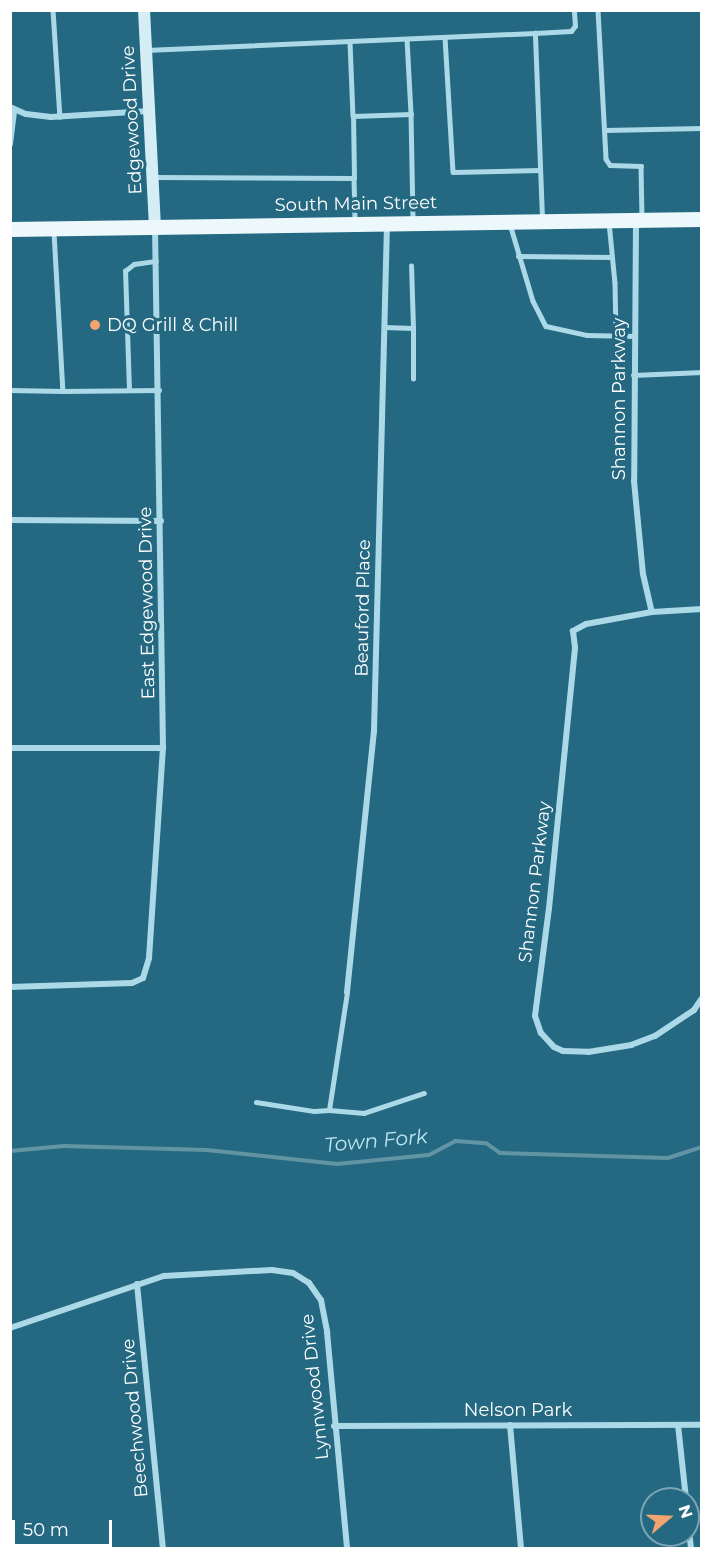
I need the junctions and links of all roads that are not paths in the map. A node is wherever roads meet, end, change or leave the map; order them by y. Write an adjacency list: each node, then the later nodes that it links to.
1 (53, 10): 14 (lane)
2 (144, 10): 9 (street, Edgewood Drive)
3 (574, 10): 5 (lane)
4 (598, 10): 17 (lane)
5 (535, 33): 6 (lane); 19 (lane)
6 (445, 37): 7 (lane); 19 (lane)
7 (407, 39): 8 (lane); 12 (lane)
8 (350, 42): 9 (lane); 13 (lane)
9 (146, 50): 11 (street, Edgewood Drive)
10 (12, 108): 14 (street); 15 (lane)
11 (150, 111): 14 (street); 20 (street, Edgewood Drive)
12 (411, 114): 13 (lane); 27 (lane)
13 (353, 116): 21 (lane)
14 (60, 117)
15 (12, 124): 18 (lane)
16 (702, 128): 17 (lane)
17 (604, 130): 22 (lane)
18 (10, 144)
19 (540, 170): 26 (lane)
20 (153, 177): 21 (lane); 30 (street, Edgewood Drive)
21 (354, 178): 28 (lane)
22 (639, 219): 23 (main road, South Main Street); 24 (main road, South Main Street); 40 (street, Shannon Parkway)
23 (702, 219)
24 (609, 220): 26 (main road, South Main Street); 34 (lane)
25 (510, 221): 26 (main road, South Main Street); 27 (main road, South Main Street); 33 (lane)
26 (542, 221)
27 (413, 222): 29 (main road, South Main Street)
28 (356, 223): 29 (main road, South Main Street); 30 (main road, South Main Street)
29 (387, 223): 37 (street, Beauford Place)
30 (155, 227): 31 (main road, South Main Street); 35 (street, East Edgewood Drive)
31 (54, 228): 32 (main road, South Main Street); 47 (lane)
32 (10, 229)
33 (518, 256): 34 (lane); 39 (lane)
34 (611, 257): 39 (lane)
35 (156, 261): 45 (lane); 46 (street, East Edgewood Drive)
36 (411, 266): 38 (lane)
37 (384, 327): 38 (lane); 55 (street, Beauford Place)
38 (413, 328): 43 (lane)
39 (616, 336): 40 (lane)
40 (634, 336): 42 (street, Shannon Parkway)
41 (702, 372): 42 (lane)
42 (633, 375): 51 (street, Shannon Parkway)
43 (413, 379)
44 (10, 390): 47 (lane)
45 (129, 390): 46 (lane); 47 (lane)
46 (159, 390): 49 (street, East Edgewood Drive)
47 (63, 391)
48 (10, 520): 49 (street)
49 (161, 521): 53 (street, East Edgewood Drive)
50 (702, 609): 51 (street, Shannon Parkway)
51 (652, 612): 56 (street, Shannon Parkway)
52 (10, 748): 53 (street)
53 (163, 748): 54 (street, East Edgewood Drive)
54 (10, 987)
55 (347, 992): 59 (lane)
56 (702, 998)
57 (424, 1093): 59 (lane)
58 (256, 1102): 59 (lane)
59 (329, 1110)
60 (137, 1284): 61 (street, Lynnwood Drive); 65 (street, Lynnwood Drive); 67 (street, Beechwood Drive)
61 (10, 1328)
62 (510, 1425): 63 (street, Nelson Park); 65 (street, Nelson Park); 69 (street)
63 (678, 1425): 64 (street, Nelson Park); 66 (street)
64 (702, 1425)
65 (334, 1426): 68 (street, Lynnwood Drive)
66 (685, 1487)
67 (163, 1548)
68 (347, 1548)
69 (521, 1548)

